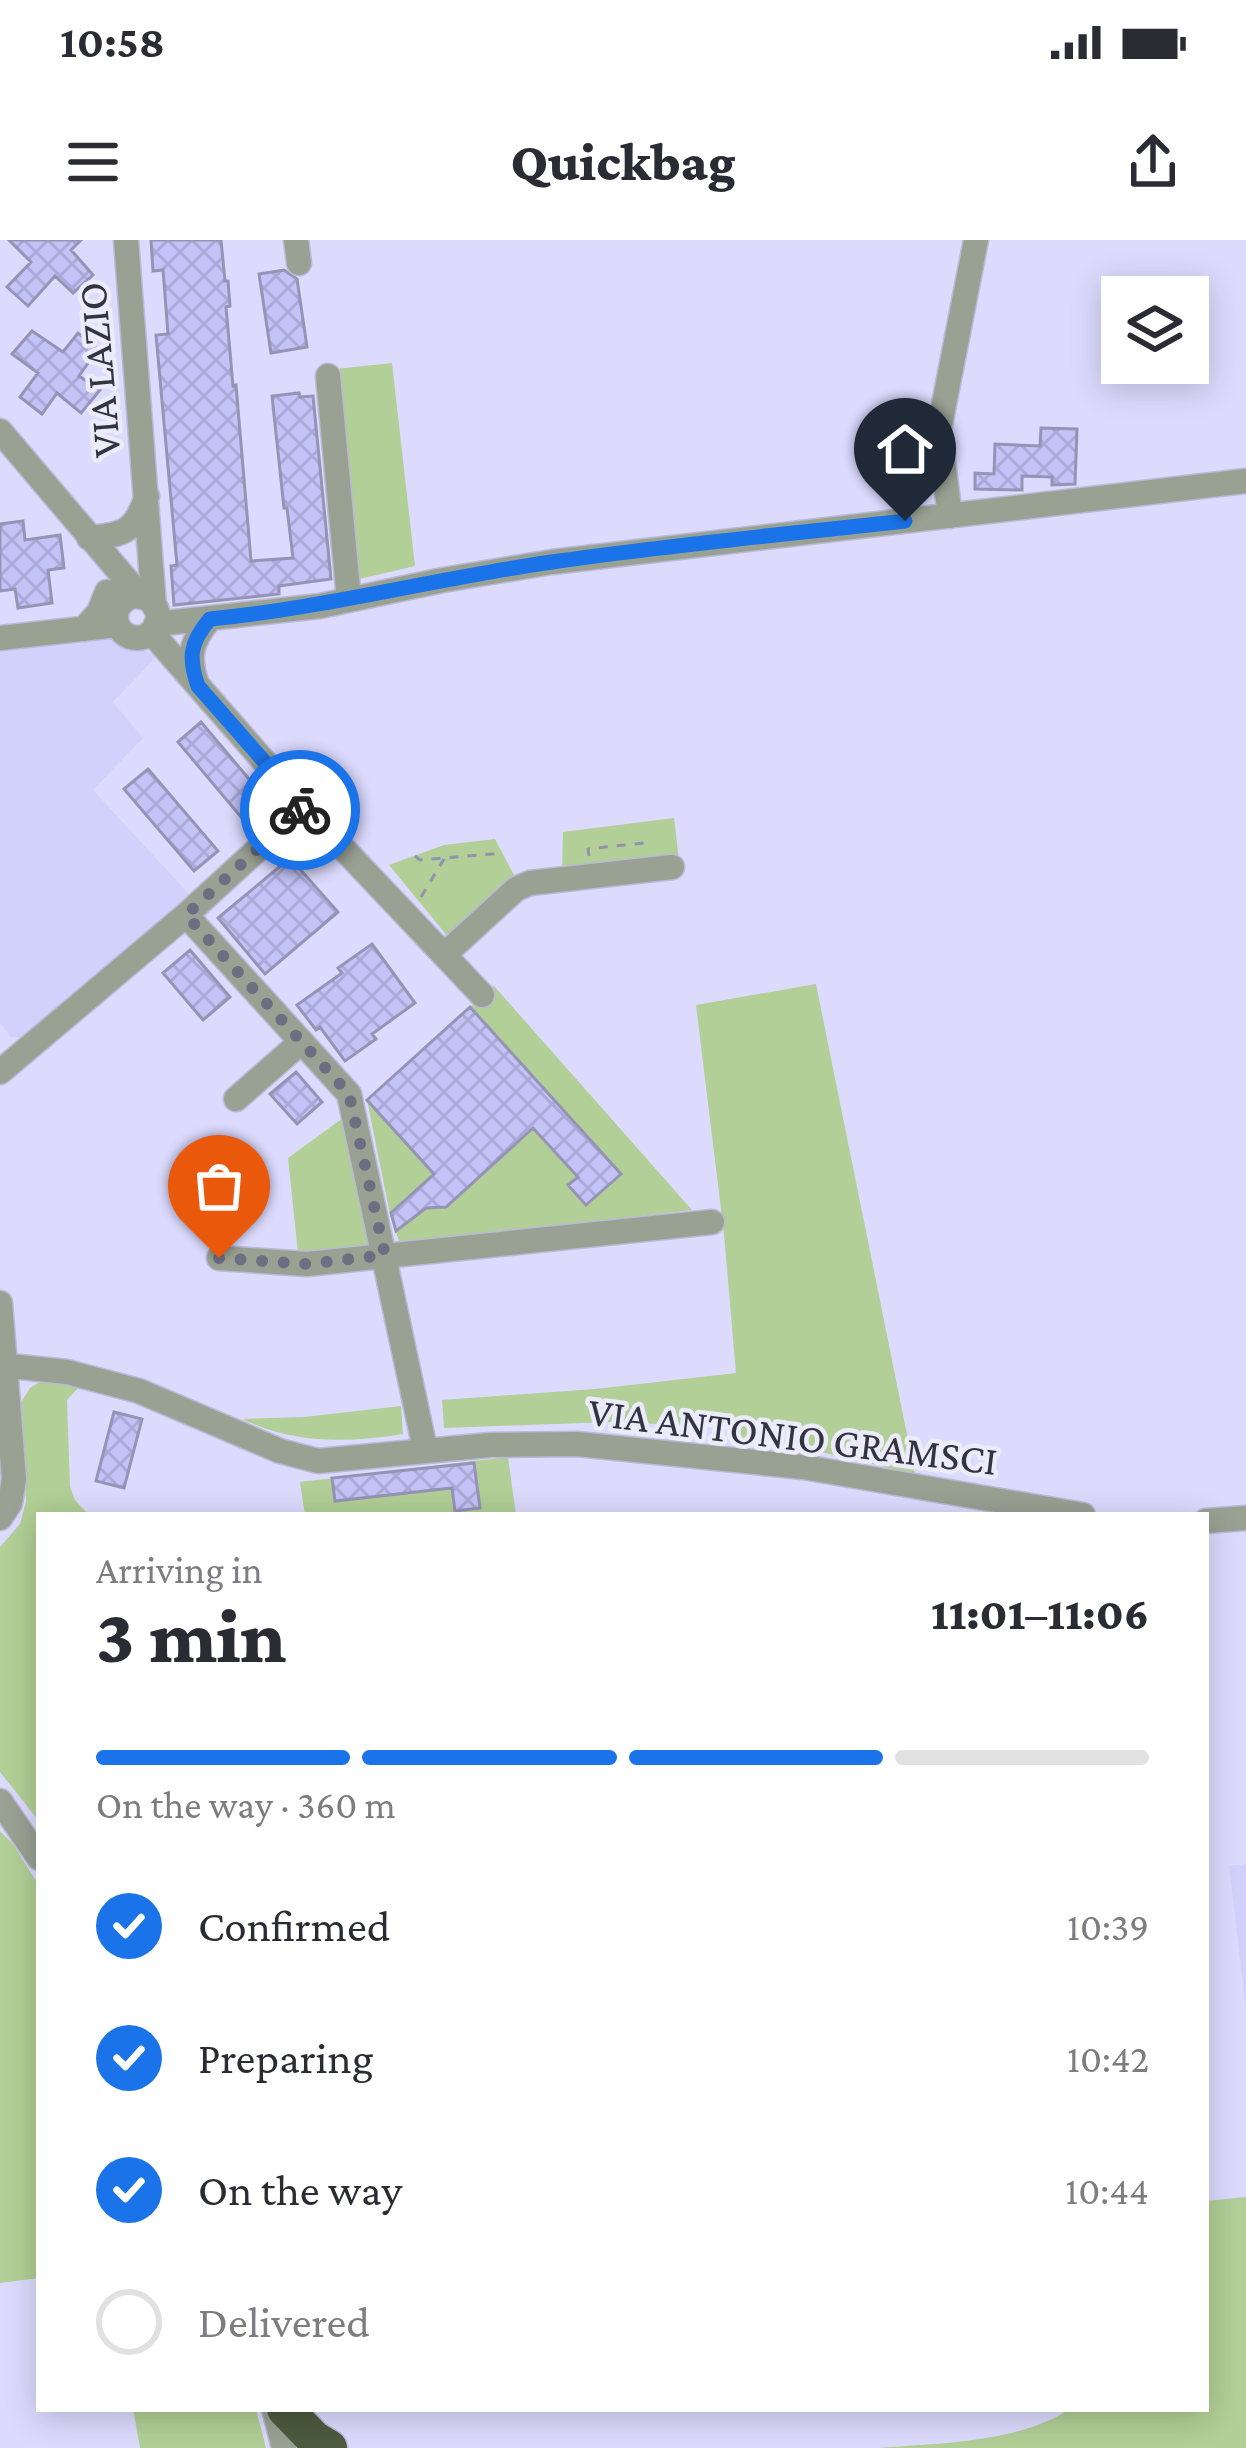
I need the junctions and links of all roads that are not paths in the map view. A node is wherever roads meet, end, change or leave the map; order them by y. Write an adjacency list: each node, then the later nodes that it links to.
1 (126, 240): 6 (street, VIA LAZIO)
2 (976, 240): 7 (street)
3 (328, 376): 9 (street)
4 (0, 431): 8 (street)
5 (1246, 481): 7 (street)
6 (148, 494): 8 (street, VIA LAZIO); 11 (street, VIA LAZIO)
7 (950, 516): 9 (street)
8 (89, 538): 10 (street); 11 (street)
9 (349, 600): 12 (street)
10 (113, 611): 11 (street); 11 (street); 13 (street)
11 (151, 615): 12 (street); 14 (street)
12 (210, 619): 14 (street)
13 (0, 638)
14 (198, 686): 15 (street)
15 (304, 807): 17 (street); 18 (street)
16 (672, 867): 18 (street)
17 (186, 915): 21 (street); 22 (street)
18 (444, 955): 19 (street)
19 (482, 995)
20 (0, 1042): 22 (street)
21 (301, 1042): 24 (street); 26 (street)
22 (34, 1045): 23 (street)
23 (0, 1072)
24 (236, 1099)
25 (712, 1222): 26 (street)
26 (385, 1255): 27 (street); 30 (street)
27 (219, 1258)
28 (0, 1303): 29 (street)
29 (3, 1365): 30 (street, VIA ANTONIO GRAMSCI); 32 (street)
30 (425, 1449): 31 (street, VIA ANTONIO GRAMSCI)
31 (1065, 1512)
32 (0, 1518)
33 (1246, 1518): 34 (street)
34 (1209, 1521)
35 (0, 1801): 36 (street)
36 (36, 1854)
37 (275, 2412): 39 (street)
38 (289, 2412): 40 (highway)
39 (284, 2448)
40 (329, 2448)

